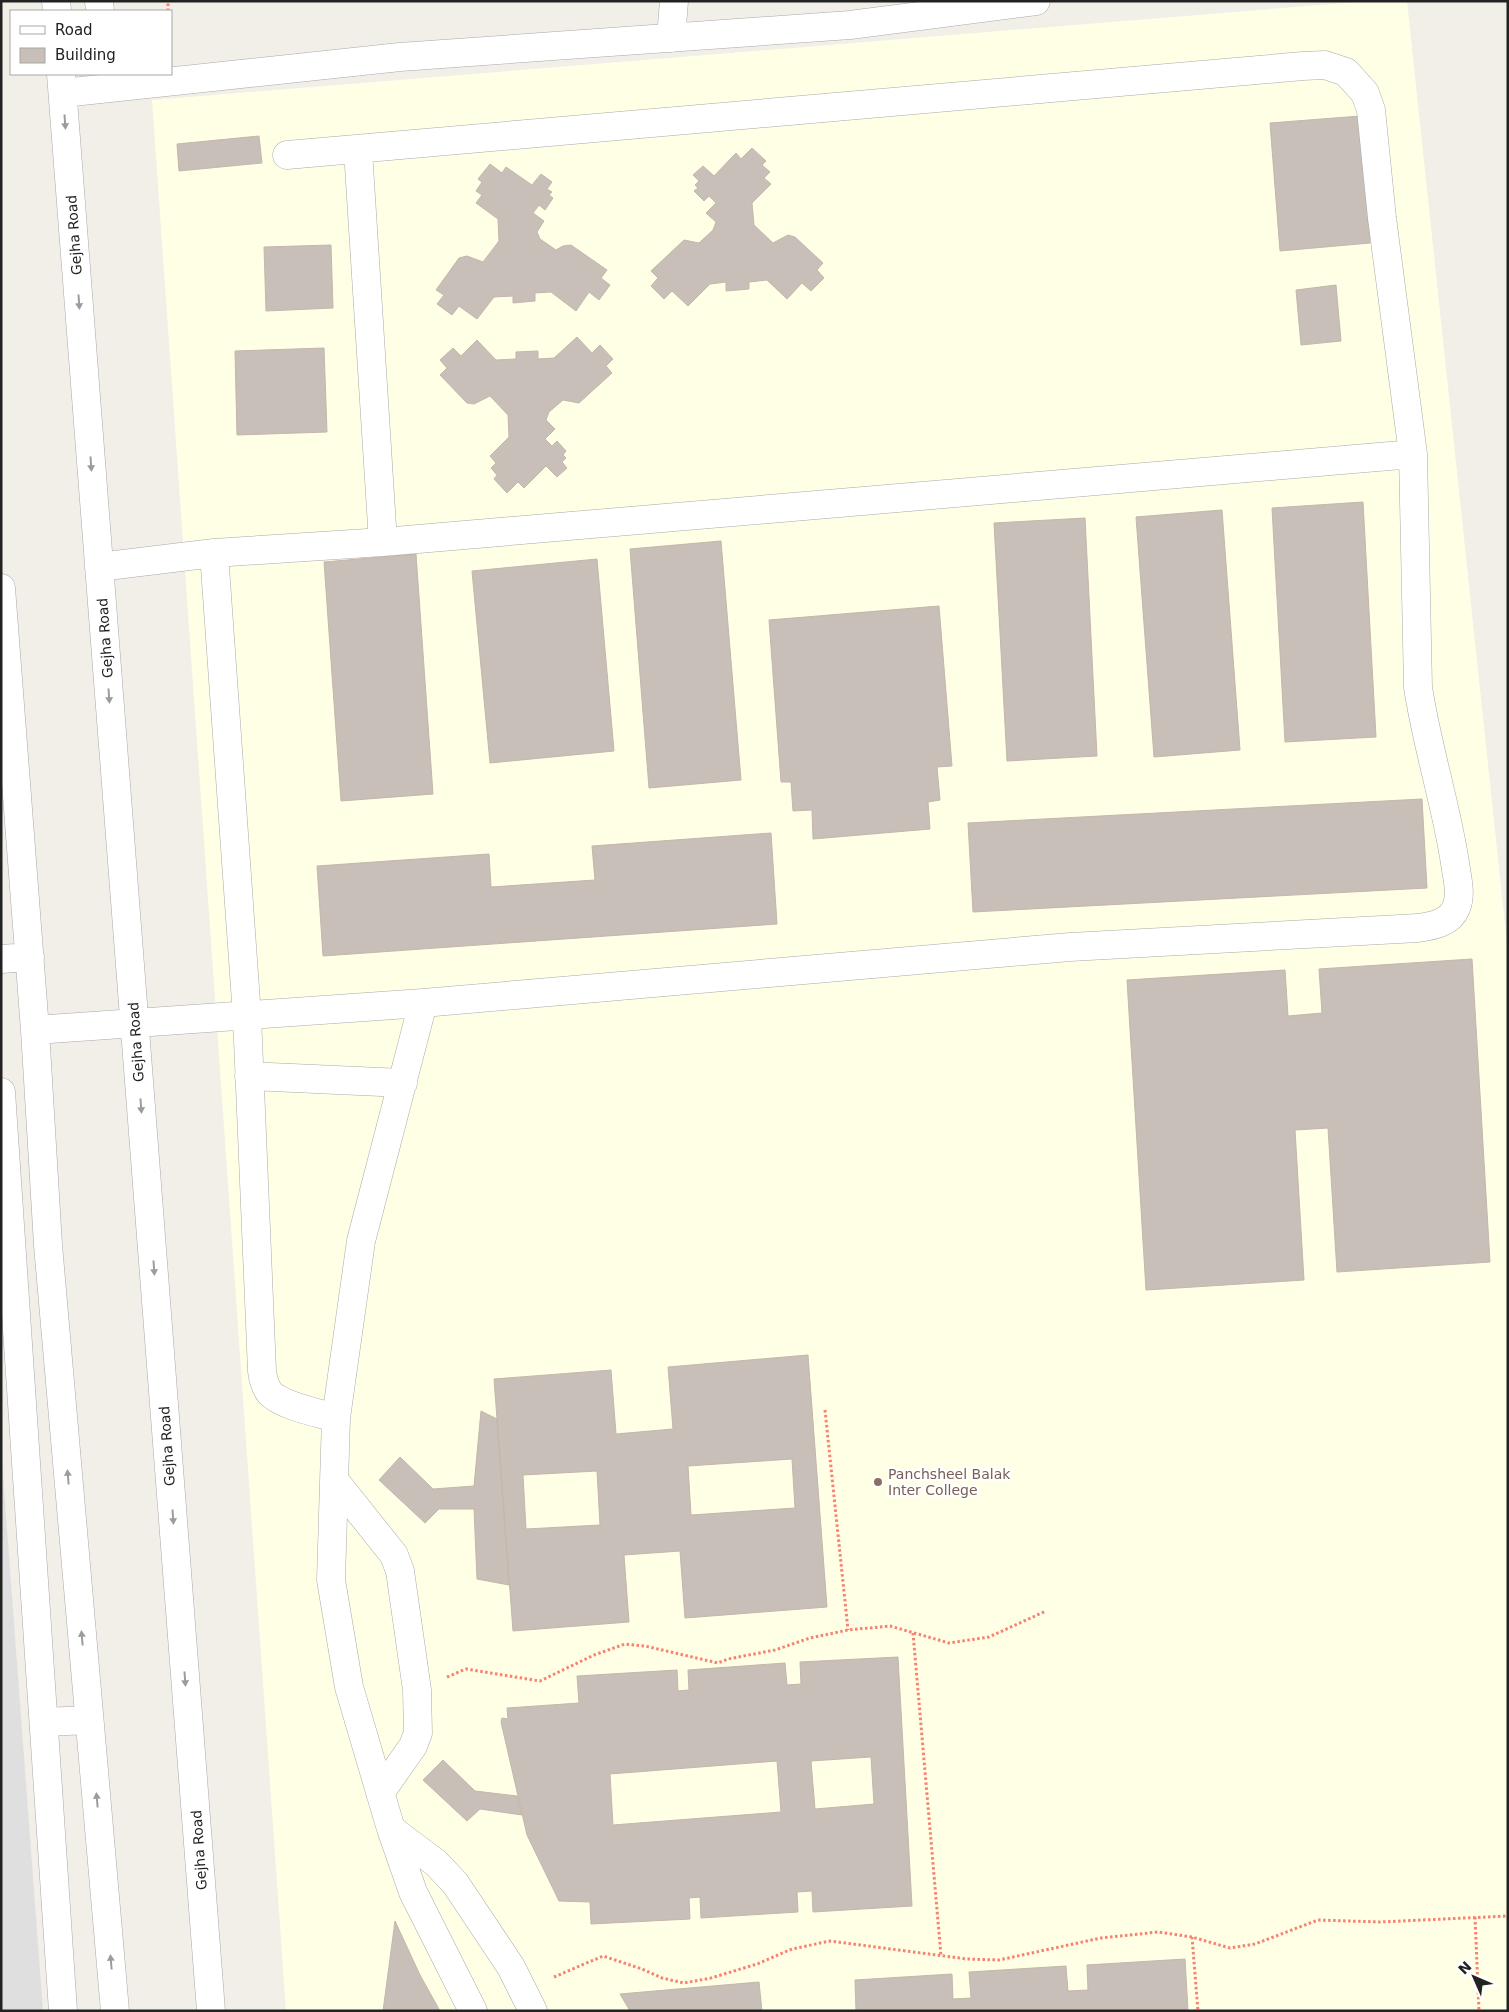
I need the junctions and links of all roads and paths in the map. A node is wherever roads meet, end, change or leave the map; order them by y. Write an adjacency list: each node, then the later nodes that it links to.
1 (674, 1): 3 (street)
2 (1036, 1): 3 (street)
3 (671, 38): 4 (street)
4 (105, 81): 5 (street)
5 (62, 83): 11 (street, Gejha Road, one-way to 11)
6 (358, 150): 7 (street); 8 (street); 9 (street)
7 (287, 156)
8 (1413, 454): 9 (street); 16 (street)
9 (383, 542): 10 (street)
10 (214, 552): 11 (street); 17 (street)
11 (99, 567): 18 (street, Gejha Road, one-way to 18)
12 (1, 588): 13 (street)
13 (12, 889): 14 (street)
14 (30, 958): 15 (street); 19 (street)
15 (1, 959)
16 (423, 1003): 17 (street); 21 (street)
17 (247, 1016): 18 (street); 20 (street)
18 (134, 1023): 19 (street); 41 (street, Gejha Road, one-way to 41)
19 (35, 1030): 30 (street, one-way to 19)
20 (249, 1076): 21 (street); 24 (street)
21 (403, 1083): 24 (street)
22 (1, 1092): 31 (street)
23 (825, 1410): 27 (path)
24 (336, 1418): 25 (street)
25 (335, 1481): 29 (street); 32 (street)
26 (1046, 1611): 28 (path)
27 (848, 1630): 28 (path); 29 (path)
28 (913, 1633): 37 (path)
29 (417, 1690): 32 (street)
30 (90, 1720): 31 (street); 40 (street, one-way to 30)
31 (44, 1722): 39 (street)
32 (380, 1793): 33 (street)
33 (391, 1829): 38 (street); 42 (street)
34 (1508, 1916): 35 (path)
35 (1475, 1917): 36 (path); 44 (path)
36 (1192, 1937): 37 (path); 43 (path)
37 (941, 1956): 38 (path)
38 (528, 2001)
39 (64, 2011)
40 (115, 2011)
41 (211, 2011)
42 (473, 2011)
43 (1198, 2011)
44 (1479, 2011)

